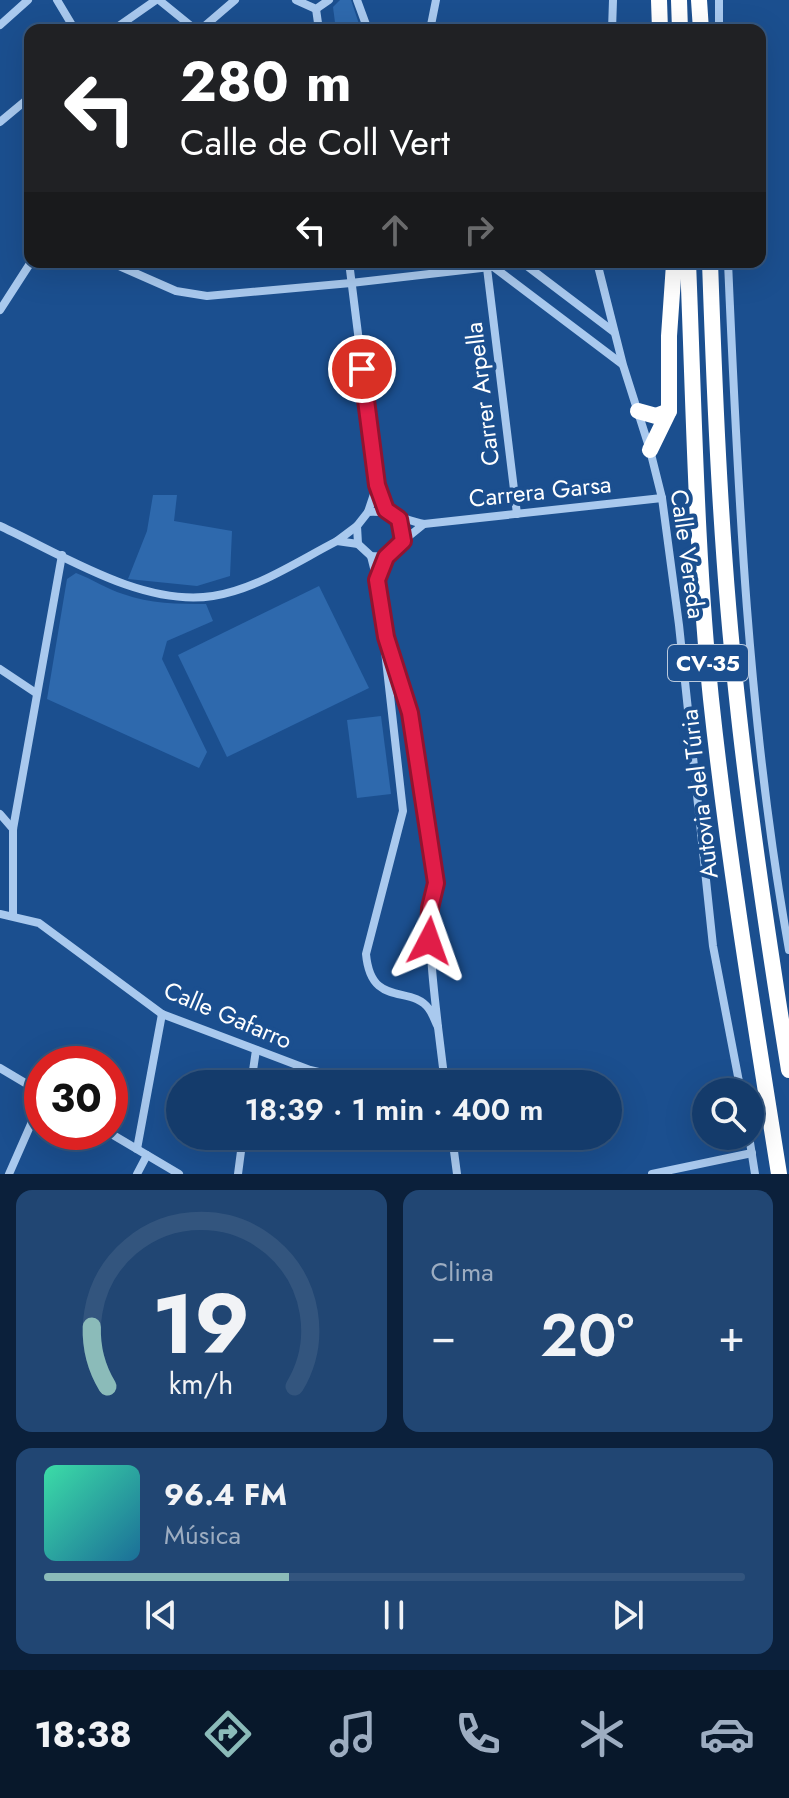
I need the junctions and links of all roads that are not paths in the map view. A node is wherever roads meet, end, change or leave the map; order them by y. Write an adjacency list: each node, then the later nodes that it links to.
1 (28, 0): 27 (street)
2 (57, 0): 15 (street)
3 (158, 0): 16 (street); 17 (street)
4 (235, 0): 18 (street)
5 (296, 0): 14 (street)
6 (329, 0): 14 (street)
7 (357, 0): 20 (street)
8 (436, 0): 21 (street)
9 (613, 0): 22 (street)
10 (659, 0): 23 (highway)
11 (679, 0): 24 (highway)
12 (699, 0): 25 (highway)
13 (719, 0): 26 (street)
14 (316, 9): 19 (street)
15 (71, 24)
16 (122, 24)
17 (190, 24)
18 (205, 24)
19 (318, 24)
20 (366, 24)
21 (431, 24)
22 (612, 24)
23 (660, 24)
24 (680, 24)
25 (701, 24)
26 (719, 24)
27 (0, 25)
28 (24, 102): 29 (street)
29 (0, 122)
30 (27, 268): 43 (street)
31 (124, 268): 42 (street)
32 (350, 268): 42 (street)
33 (473, 268): 42 (street)
34 (489, 268): 53 (street, Carrer Arpella)
35 (492, 268): 45 (street)
36 (529, 268): 44 (street)
37 (604, 268): 44 (street, Calle Vereda)
38 (678, 268): 47 (highway)
39 (679, 268): 98 (highway, Autovia del Túria / CV-35)
40 (710, 268): 80 (highway, Autovia del Túria / CV-35)
41 (728, 268): 72 (street)
42 (351, 283): 49 (street)
43 (0, 310)
44 (615, 333): 45 (street, Calle Vereda)
45 (623, 365): 46 (street, Calle Vereda)
46 (638, 411): 47 (highway); 48 (street, Calle Vereda)
47 (669, 411): 48 (highway)
48 (650, 450): 50 (street, Calle Vereda)
49 (377, 485): 51 (street); 52 (street)
50 (662, 498): 53 (street, Carrera Garsa); 81 (street, Calle Vereda)
51 (386, 510): 52 (street); 54 (street)
52 (368, 512): 57 (street)
53 (517, 514): 55 (street, Carrera Garsa)
54 (399, 519): 55 (street, Carrera Garsa); 59 (street)
55 (424, 524): 59 (street)
56 (0, 526): 61 (street)
57 (357, 526): 58 (street); 60 (street)
58 (337, 541): 60 (street); 61 (street)
59 (403, 541): 63 (street)
60 (358, 544): 62 (street)
61 (62, 555): 67 (street)
62 (371, 556): 63 (street); 64 (street)
63 (386, 557): 64 (street)
64 (377, 580): 65 (street)
65 (386, 637): 74 (street); 74 (street)
66 (0, 669): 67 (street)
67 (36, 693): 69 (street)
68 (0, 814): 69 (street)
69 (13, 829): 71 (street)
70 (0, 914): 71 (street, Calle Gafarro)
71 (13, 916): 73 (street, Calle Gafarro)
72 (789, 950)
73 (162, 1014): 75 (street, Calle Gafarro); 85 (street)
74 (438, 1027): 79 (street)
75 (256, 1050): 77 (street); 78 (street, Calle Gafarro)
76 (0, 1068): 82 (street)
77 (253, 1070)
78 (310, 1070)
79 (443, 1070)
80 (789, 1070)
81 (738, 1078)
82 (24, 1084)
83 (24, 1139): 91 (street)
84 (128, 1144): 85 (street)
85 (137, 1149): 90 (street)
86 (241, 1150): 94 (street)
87 (454, 1150): 95 (street)
88 (751, 1150): 89 (street)
89 (752, 1153): 96 (street); 97 (street)
90 (147, 1155): 92 (street); 93 (street)
91 (9, 1174)
92 (137, 1174)
93 (179, 1174)
94 (238, 1174)
95 (457, 1174)
96 (652, 1174)
97 (755, 1174)
98 (779, 1174)

